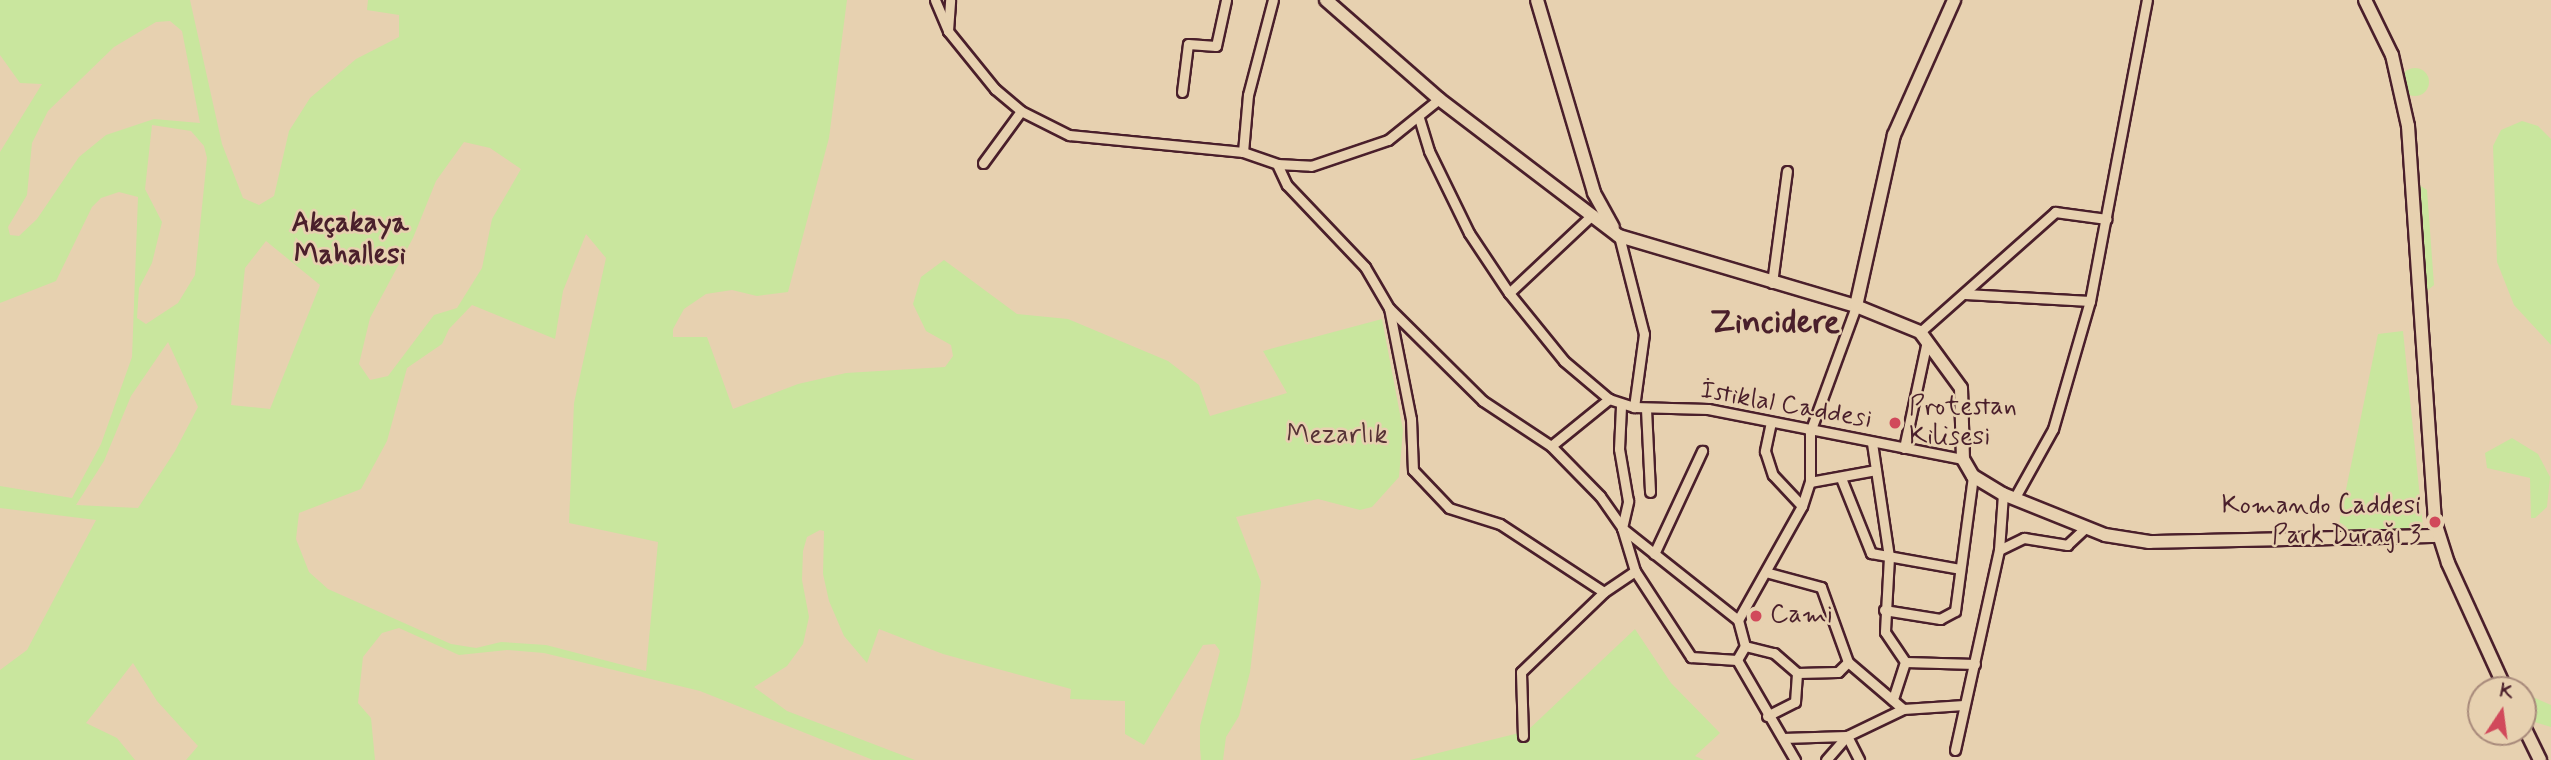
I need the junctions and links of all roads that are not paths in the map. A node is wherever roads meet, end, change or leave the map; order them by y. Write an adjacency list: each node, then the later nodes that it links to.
1 (935, 0): 10 (street)
2 (950, 0): 10 (street)
3 (1226, 0): 11 (street)
4 (1273, 0): 15 (street)
5 (1326, 0): 12 (street)
6 (1537, 0): 21 (street)
7 (1954, 0): 26 (street)
8 (2147, 0): 20 (street)
9 (2365, 0): 50 (street)
10 (948, 31): 13 (street)
11 (1182, 92)
12 (1439, 99): 14 (street); 19 (street)
13 (1021, 111): 15 (street); 16 (street)
14 (1419, 118): 17 (street); 23 (street, İstiklal Caddesi)
15 (1244, 152): 17 (street)
16 (983, 163)
17 (1278, 164): 27 (street)
18 (1787, 171): 22 (street)
19 (1593, 214): 21 (street); 23 (street)
20 (2106, 219): 24 (street); 25 (street)
21 (1619, 236): 22 (street); 32 (street)
22 (1773, 283): 26 (street)
23 (1509, 293): 30 (street, İstiklal Caddesi)
24 (1965, 294): 25 (street); 28 (street)
25 (2090, 302): 46 (street)
26 (1856, 306): 28 (street); 35 (street)
27 (1389, 308): 37 (street); 57 (street)
28 (1920, 332): 29 (street)
29 (1926, 345): 38 (street); 40 (street)
30 (1609, 398): 31 (street, İstiklal Caddesi); 37 (street)
31 (1621, 406): 32 (street, İstiklal Caddesi); 48 (street)
32 (1634, 407): 33 (street, İstiklal Caddesi)
33 (1646, 408): 34 (street, İstiklal Caddesi); 45 (street)
34 (1771, 422): 35 (street, İstiklal Caddesi); 47 (street)
35 (1810, 432): 36 (street, İstiklal Caddesi); 44 (street)
36 (1872, 443): 38 (street, İstiklal Caddesi); 41 (street)
37 (1552, 446): 48 (street)
38 (1903, 448): 40 (street, İstiklal Caddesi)
39 (1702, 451): 52 (street)
40 (1963, 459): 42 (street)
41 (1876, 470): 43 (street); 53 (street)
42 (1973, 476): 46 (street); 54 (street)
43 (1841, 478): 44 (street); 53 (street)
44 (1810, 482): 47 (street)
45 (1650, 492)
46 (2008, 497): 49 (street); 51 (street)
47 (1802, 506): 56 (street)
48 (1622, 528): 52 (street); 55 (street)
49 (2084, 528): 50 (street); 51 (street)
50 (2438, 536): 66 (street)
51 (2000, 550): 64 (street)
52 (1654, 554): 59 (street)
53 (1889, 557): 54 (street); 58 (street)
54 (1960, 569): 58 (street)
55 (1635, 571): 57 (street); 61 (street)
56 (1769, 573): 59 (street); 62 (street)
57 (1604, 592): 71 (street)
58 (1884, 610): 63 (street)
59 (1738, 620): 60 (street)
60 (1745, 646): 61 (street); 65 (street)
61 (1737, 660): 70 (street)
62 (1848, 662): 65 (street); 67 (street)
63 (1905, 662): 64 (street); 67 (street)
64 (1975, 664): 68 (street)
65 (1797, 673): 70 (street)
66 (2500, 676)
67 (1893, 699): 69 (street)
68 (1964, 705): 69 (street); 74 (street)
69 (1903, 709): 72 (street)
70 (1767, 716): 73 (street)
71 (1524, 736)
72 (1847, 736): 73 (street); 76 (street); 77 (street)
73 (1783, 738): 75 (street)
74 (1955, 750)
75 (1795, 760)
76 (1826, 760)
77 (1859, 760)

